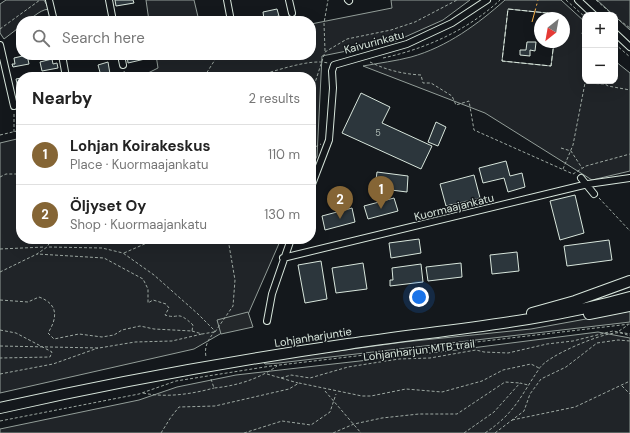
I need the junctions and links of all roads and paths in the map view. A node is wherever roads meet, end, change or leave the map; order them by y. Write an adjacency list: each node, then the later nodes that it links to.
1 (40, 0): 16 (path)
2 (49, 0): 17 (street)
3 (109, 0): 18 (street)
4 (227, 0): 19 (street)
5 (289, 0): 14 (street)
6 (328, 0): 28 (path)
7 (457, 0): 28 (path)
8 (487, 0): 36 (street, Kaivurinkatu)
9 (566, 0): 15 (path)
10 (578, 0): 12 (street)
11 (596, 0): 13 (path)
12 (591, 12)
13 (610, 12)
14 (292, 13)
15 (582, 14)
16 (18, 16)
17 (53, 16)
18 (112, 16)
19 (230, 16)
20 (16, 17): 23 (path)
21 (618, 19): 22 (path)
22 (630, 28)
23 (0, 29)
24 (618, 36): 27 (street)
25 (0, 45): 42 (street)
26 (618, 47): 29 (path)
27 (630, 47)
28 (325, 52): 34 (path)
29 (630, 57)
30 (63, 60): 37 (street)
31 (122, 60): 35 (street)
32 (215, 60): 38 (path)
33 (368, 61): 51 (path)
34 (323, 62): 36 (path); 39 (path); 40 (path)
35 (123, 64)
36 (334, 65): 45 (street, Kaivurinkatu)
37 (65, 72)
38 (207, 72)
39 (275, 72)
40 (316, 81)
41 (630, 90): 48 (path)
42 (14, 106): 43 (path)
43 (14, 132): 44 (path)
44 (0, 135)
45 (329, 140): 46 (path); 53 (street, Kaivurinkatu)
46 (316, 146)
47 (560, 148): 48 (path)
48 (571, 151): 50 (path); 51 (path)
49 (630, 154): 50 (path)
50 (582, 168): 51 (path)
51 (563, 169)
52 (16, 174): 54 (path)
53 (316, 174)
54 (0, 177)
55 (581, 178): 57 (street)
56 (630, 178): 57 (street, Kuormaajankatu)
57 (588, 184): 58 (street); 68 (street, Kuormaajankatu)
58 (594, 194): 59 (path)
59 (630, 231)
60 (49, 244): 64 (path)
61 (145, 244): 66 (path)
62 (229, 244): 79 (path)
63 (288, 244): 68 (street)
64 (47, 247): 65 (path); 66 (path); 67 (path)
65 (0, 249)
66 (124, 253): 79 (path)
67 (37, 254): 69 (path); 78 (path)
68 (283, 258): 74 (street)
69 (0, 272)
70 (630, 281): 80 (highway)
71 (630, 297): 76 (highway, Lohjanharjuntie)
72 (0, 300): 78 (path)
73 (630, 306): 76 (highway)
74 (267, 321)
75 (629, 324): 81 (path); 90 (path)
76 (486, 326): 80 (highway, Lohjanharjuntie)
77 (0, 330): 86 (path)
78 (192, 331): 82 (path)
79 (215, 332): 82 (path); 88 (path)
80 (438, 332): 106 (highway, Lohjanharjuntie)
81 (617, 332): 83 (path); 91 (path); 94 (path, Lohjanharjun MTB trail)
82 (202, 334): 87 (path)
83 (630, 335)
84 (630, 341): 107 (path)
85 (0, 346): 86 (path)
86 (42, 346): 87 (path); 89 (path)
87 (99, 348): 92 (path)
88 (206, 357)
89 (0, 358)
90 (277, 366): 93 (path); 102 (path)
91 (539, 368): 96 (path); 98 (path)
92 (0, 374)
93 (265, 374): 94 (path); 100 (path); 100 (path)
94 (281, 378): 96 (path)
95 (630, 381): 99 (path)
96 (298, 383): 110 (path)
97 (520, 384): 98 (path); 109 (path); 114 (path)
98 (529, 385): 115 (path)
99 (621, 386): 104 (path); 107 (path)
100 (214, 388): 102 (path)
101 (325, 391): 105 (path)
102 (143, 392): 108 (path)
103 (336, 394): 105 (path)
104 (630, 394)
105 (333, 403): 109 (path); 111 (path)
106 (0, 408)
107 (511, 420): 116 (path)
108 (0, 421)
109 (354, 424): 112 (path); 113 (path)
110 (162, 433)
111 (244, 433)
112 (333, 433)
113 (361, 433)
114 (464, 433)
115 (485, 433)
116 (495, 433)

